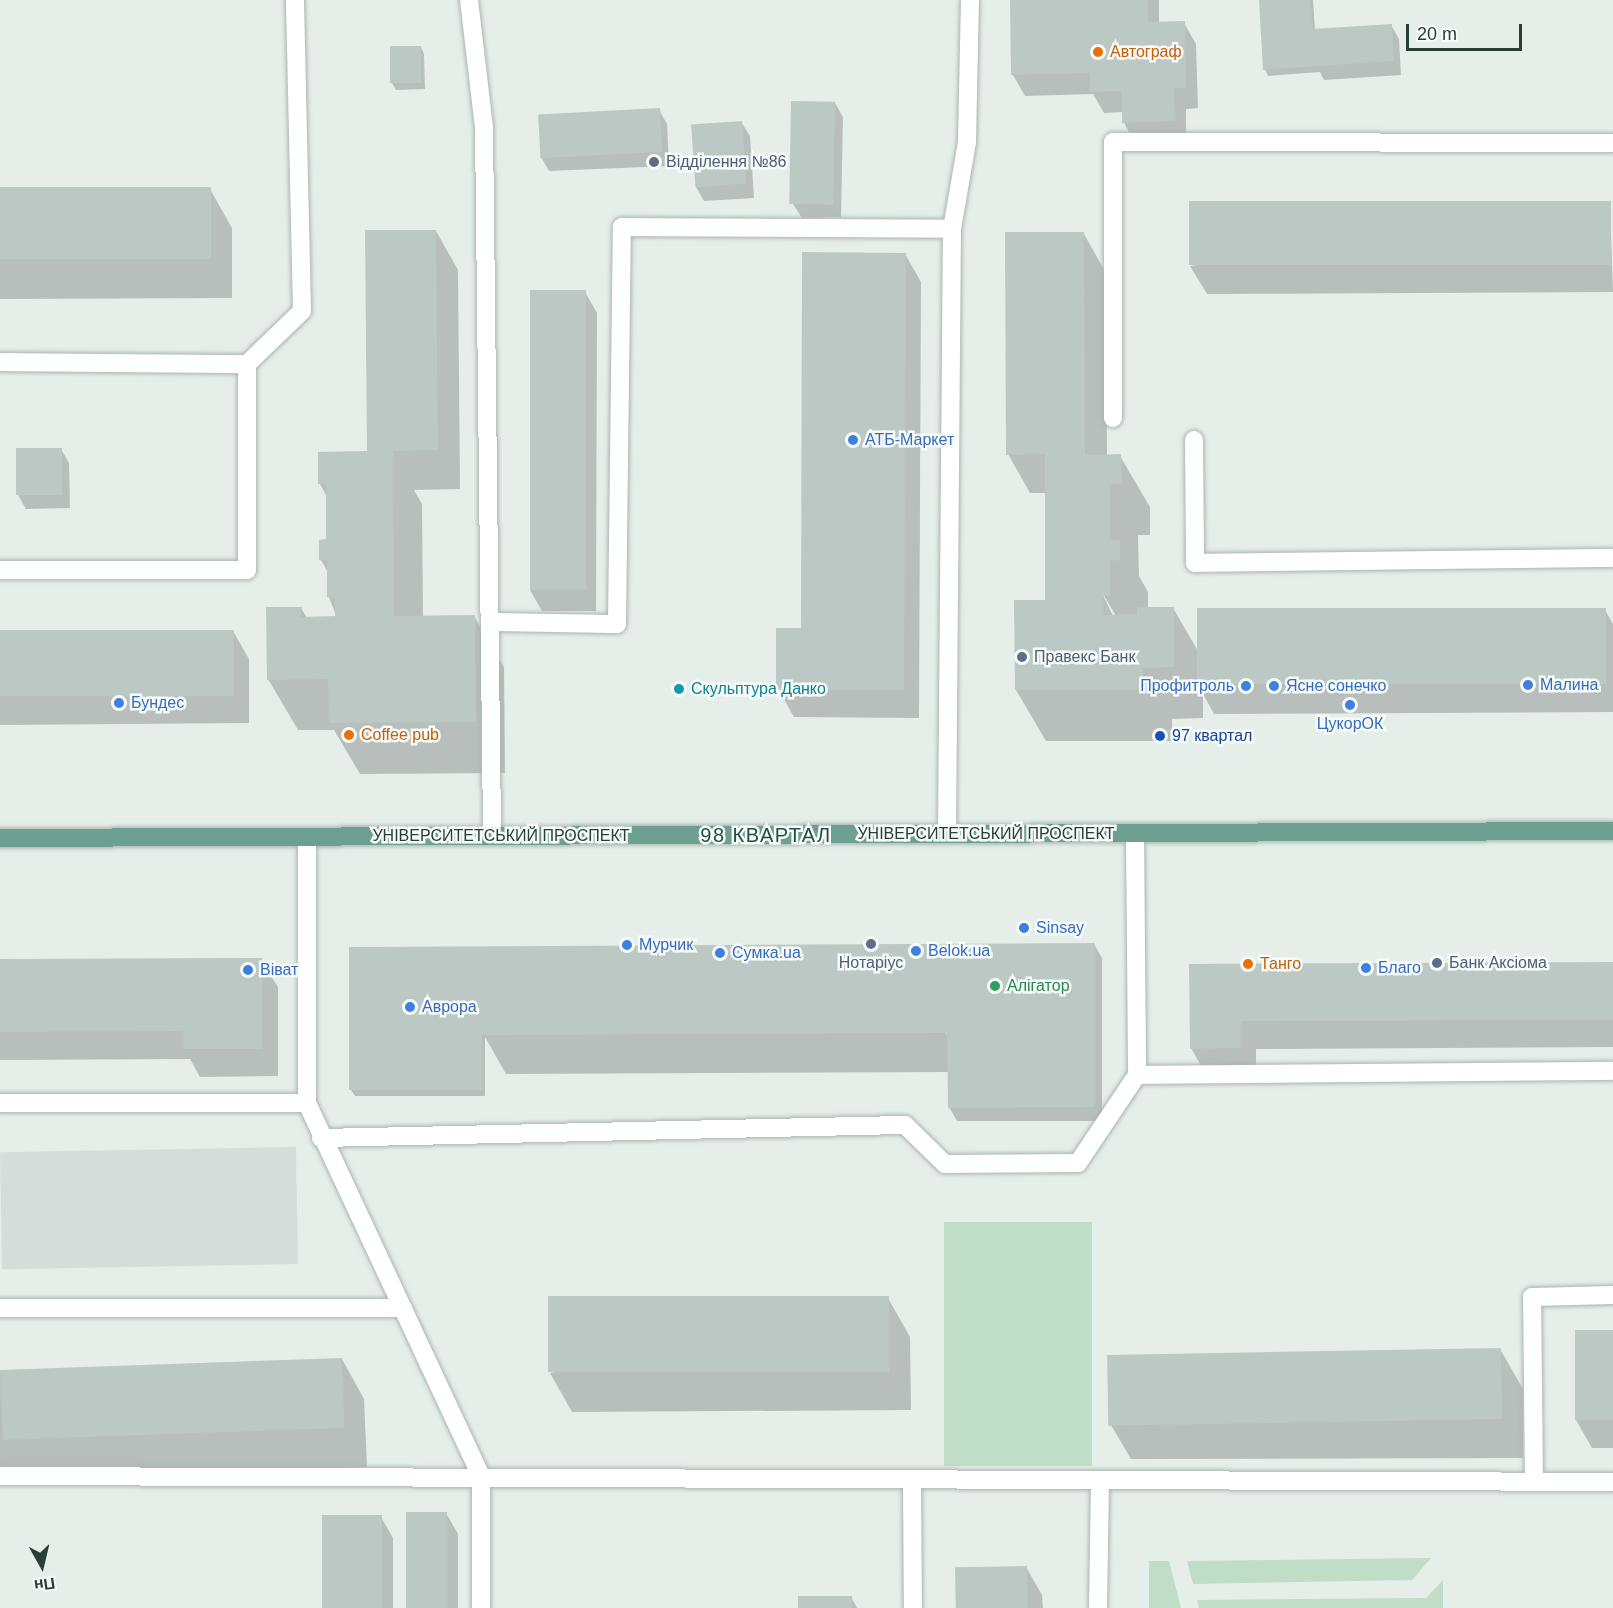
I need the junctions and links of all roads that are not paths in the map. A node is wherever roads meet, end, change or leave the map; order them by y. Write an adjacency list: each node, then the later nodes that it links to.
1 (295, 0): 7 (lane)
2 (469, 0): 12 (lane)
3 (970, 0): 5 (lane)
4 (1613, 143): 8 (lane)
5 (952, 229): 12 (lane); 15 (lane)
6 (0, 362): 7 (lane)
7 (247, 364): 11 (lane)
8 (1113, 418)
9 (1194, 440): 10 (lane)
10 (1613, 558)
11 (0, 570)
12 (490, 622): 16 (lane)
13 (1613, 831): 14 (main road, УНІВЕРСИТЕТСЬКИЙ ПРОСПЕКТ)
14 (1135, 833): 15 (main road, УНІВЕРСИТЕТСЬКИЙ ПРОСПЕКТ); 20 (lane)
15 (947, 834): 16 (main road, УНІВЕРСИТЕТСЬКИЙ ПРОСПЕКТ)
16 (492, 836): 17 (main road, УНІВЕРСИТЕТСЬКИЙ ПРОСПЕКТ)
17 (307, 837): 18 (main road, УНІВЕРСИТЕТСЬКИЙ ПРОСПЕКТ); 22 (lane)
18 (0, 838)
19 (1613, 1071): 20 (lane)
20 (1137, 1075): 23 (lane)
21 (0, 1103): 22 (lane)
22 (307, 1103): 23 (lane)
23 (321, 1138): 26 (lane)
24 (1613, 1295): 31 (lane)
25 (0, 1308): 26 (lane)
26 (403, 1308): 28 (lane)
27 (0, 1476): 28 (lane)
28 (481, 1476): 29 (lane); 33 (lane)
29 (912, 1479): 30 (lane); 34 (lane)
30 (1100, 1480): 31 (lane); 35 (lane)
31 (1534, 1482): 32 (lane)
32 (1613, 1482)
33 (481, 1608)
34 (913, 1608)
35 (1098, 1608)

